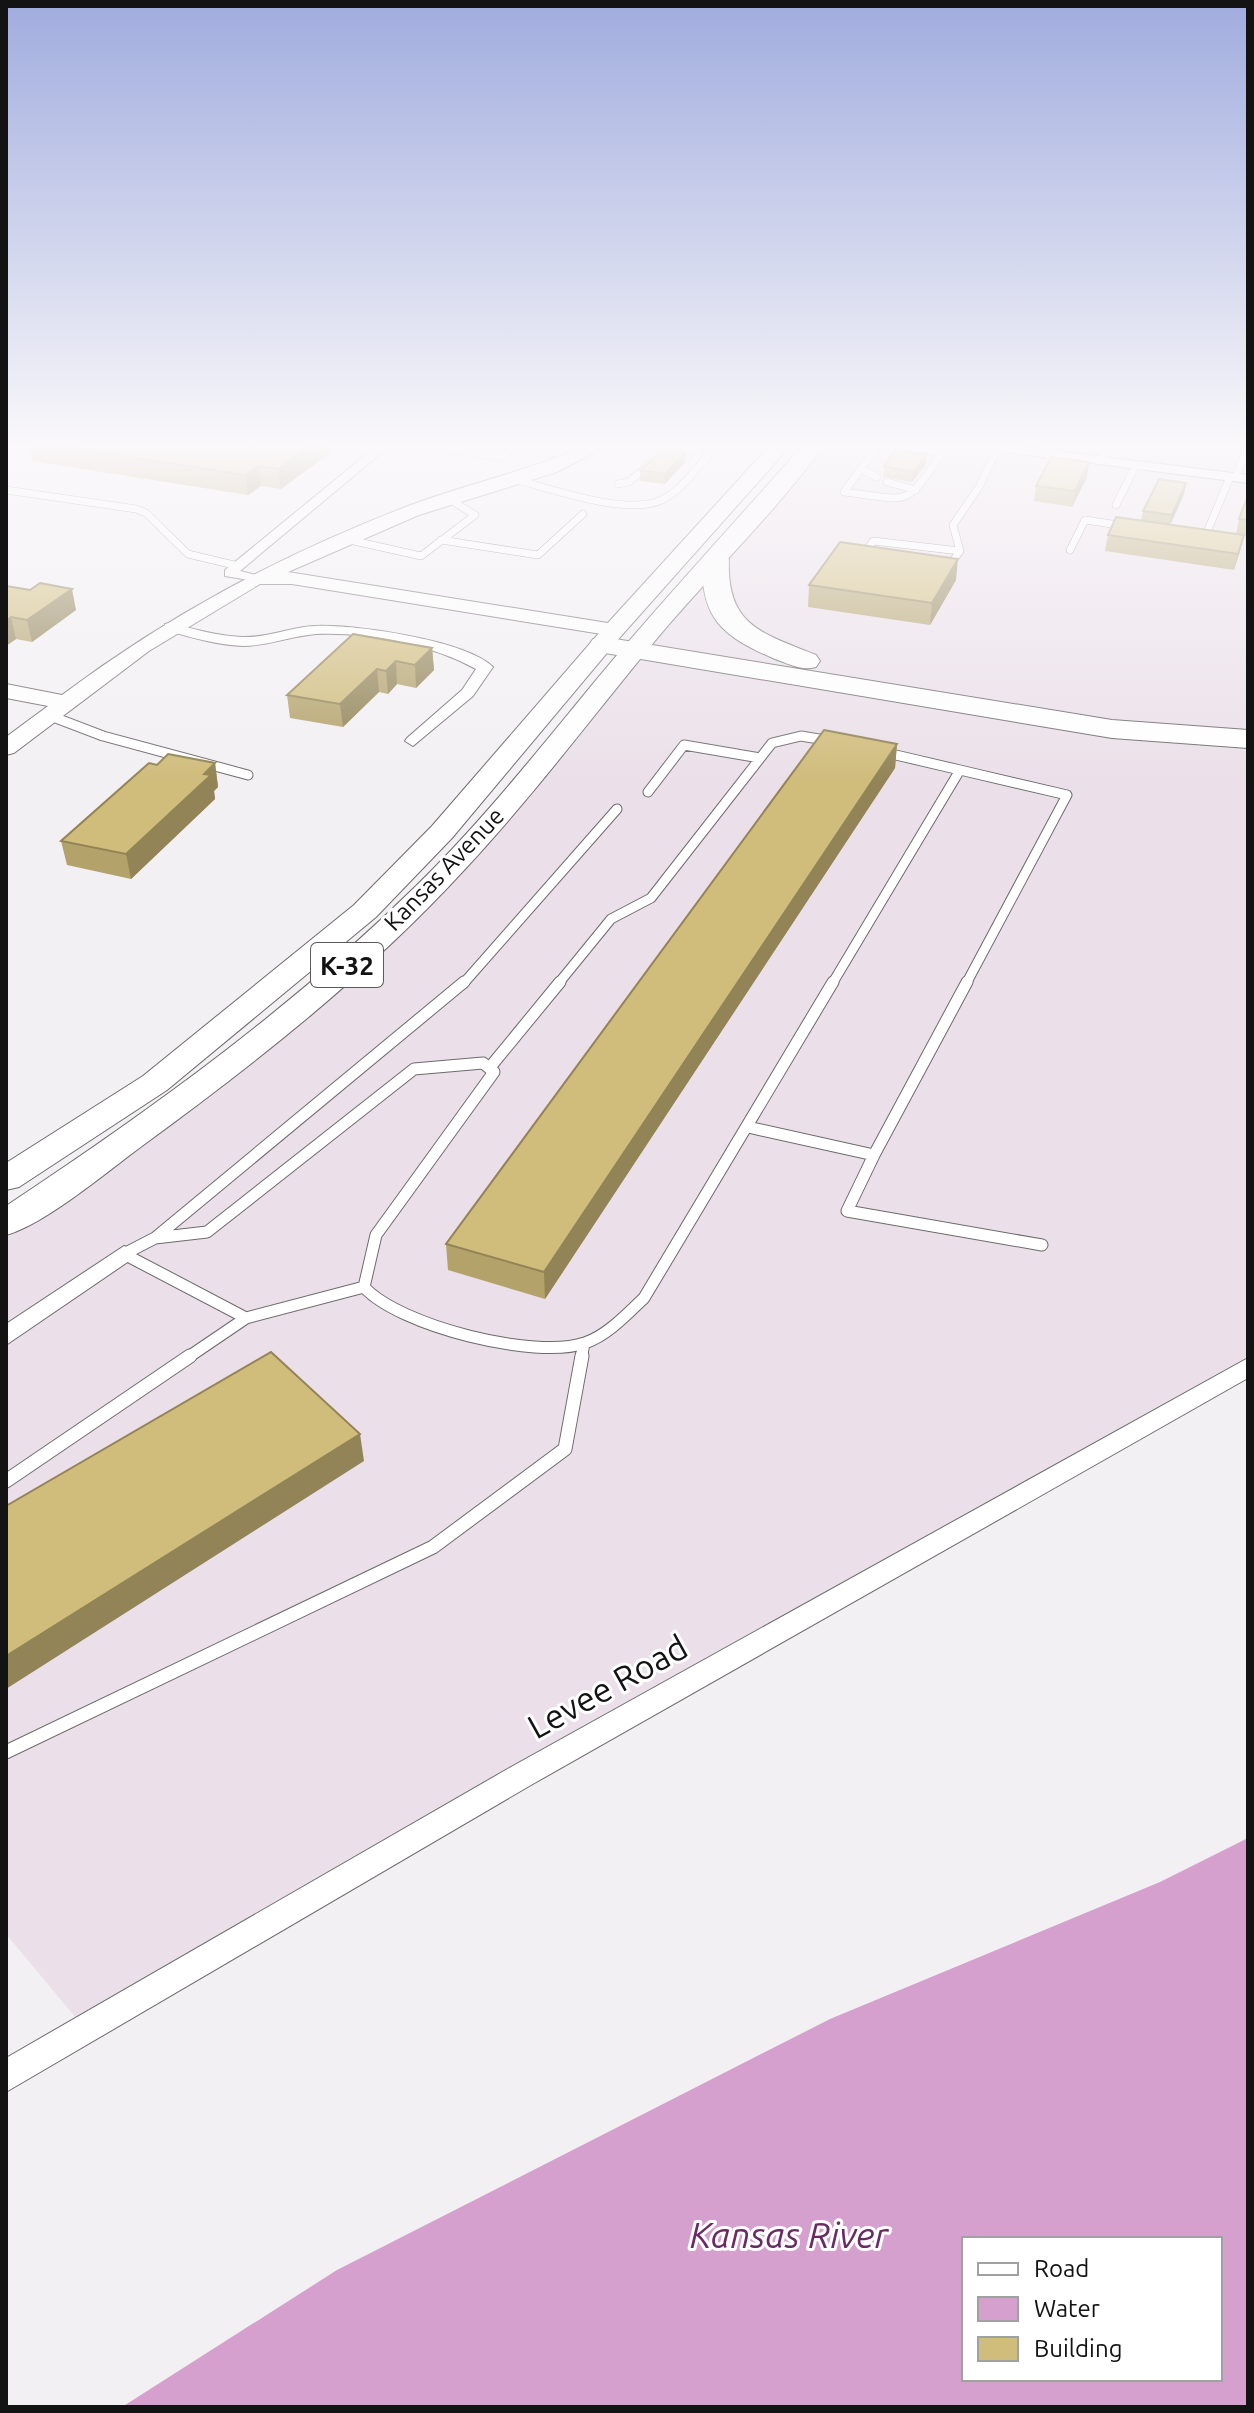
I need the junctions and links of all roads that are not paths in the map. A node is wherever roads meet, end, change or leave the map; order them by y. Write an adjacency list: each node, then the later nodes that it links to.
1 (198, 557): 9 (lane)
2 (259, 557): 9 (street)
3 (286, 557): 9 (street)
4 (692, 557): 11 (main road, Kansas Avenue / K-32)
5 (718, 557): 7 (main road, Kansas Avenue / K-32)
6 (957, 557): 8 (lane)
7 (716, 559): 11 (main road, Kansas Avenue / K-32); 12 (highway)
8 (937, 565)
9 (245, 569): 10 (street); 11 (street)
10 (170, 627): 14 (street); 17 (street)
11 (625, 640): 12 (highway); 16 (highway); 29 (main road, Kansas Avenue / K-32); 30 (main road, Kansas Avenue / K-32)
12 (818, 666): 15 (highway)
13 (6, 691): 14 (street)
14 (56, 709): 19 (street); 23 (lane)
15 (1248, 723)
16 (1248, 739)
17 (413, 741)
18 (846, 744): 21 (lane)
19 (6, 748)
20 (875, 751): 22 (lane)
21 (760, 758): 24 (lane); 26 (lane)
22 (960, 770): 27 (lane); 28 (lane)
23 (248, 775)
24 (648, 792)
25 (617, 809): 31 (lane)
26 (491, 1066): 31 (lane); 34 (lane)
27 (748, 1127): 28 (lane); 37 (lane)
28 (874, 1155): 32 (lane)
29 (6, 1179)
30 (6, 1223)
31 (155, 1238): 33 (lane)
32 (1042, 1245)
33 (124, 1254): 35 (lane); 36 (street)
34 (364, 1287): 35 (lane); 37 (lane)
35 (246, 1318): 39 (lane)
36 (6, 1337)
37 (584, 1344): 40 (lane)
38 (1248, 1367): 41 (street, Levee Road)
39 (6, 1481)
40 (6, 1752)
41 (6, 2076)

